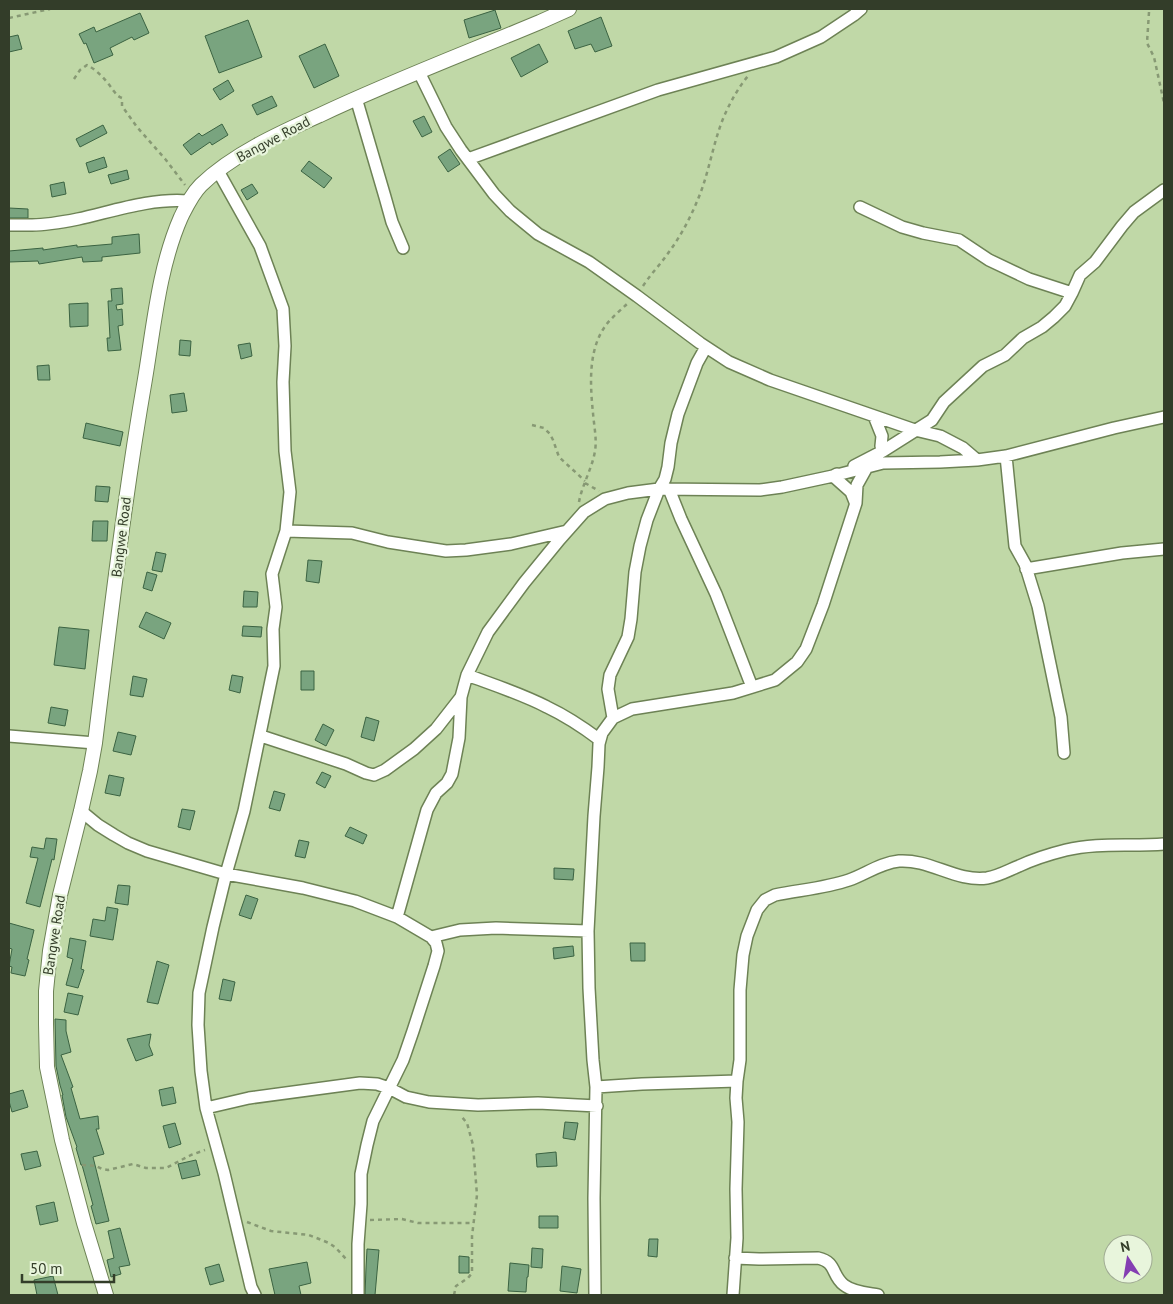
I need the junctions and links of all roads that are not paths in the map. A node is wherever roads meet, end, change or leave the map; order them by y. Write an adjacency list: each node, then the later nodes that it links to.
1 (569, 9): 3 (street, Bangwe Road)
2 (861, 9): 5 (street)
3 (419, 72): 4 (street, Bangwe Road); 5 (street)
4 (356, 98): 6 (street, Bangwe Road); 11 (street)
5 (468, 159): 13 (street)
6 (218, 171): 8 (street, Bangwe Road); 24 (street)
7 (1164, 190): 12 (street)
8 (191, 197): 10 (street); 35 (street, Bangwe Road)
9 (860, 207): 12 (street)
10 (9, 225)
11 (402, 248)
12 (1072, 293): 16 (street)
13 (706, 347): 14 (street); 22 (street)
14 (874, 416): 16 (street); 17 (street)
15 (1164, 417): 18 (street)
16 (915, 430): 17 (street); 19 (street)
17 (883, 451): 21 (street)
18 (1006, 456): 19 (street); 27 (street)
19 (977, 460): 20 (street)
20 (867, 467): 21 (street); 23 (street)
21 (833, 476): 22 (street); 23 (street)
22 (664, 489): 25 (street); 29 (street); 31 (street)
23 (856, 503): 29 (street)
24 (286, 531): 25 (street); 33 (street)
25 (567, 531): 28 (street)
26 (1164, 549): 27 (street)
27 (1026, 569): 36 (street)
28 (467, 675): 30 (street); 34 (street)
29 (752, 687): 31 (street)
30 (461, 697): 33 (street); 40 (street)
31 (613, 718): 34 (street)
32 (9, 736): 35 (street)
33 (260, 736): 39 (street)
34 (600, 740): 41 (street)
35 (95, 743): 37 (street, Bangwe Road)
36 (1064, 754)
37 (81, 811): 39 (street); 49 (street, Bangwe Road)
38 (1164, 844): 43 (street)
39 (226, 874): 40 (street); 47 (street)
40 (397, 917): 42 (street)
41 (588, 931): 42 (street); 44 (street)
42 (431, 937): 45 (street)
43 (737, 1081): 44 (street); 48 (street)
44 (596, 1087): 46 (street)
45 (389, 1088): 46 (street); 47 (street); 51 (street)
46 (597, 1106): 52 (street)
47 (206, 1108): 50 (street)
48 (735, 1258): 53 (street); 54 (street)
49 (106, 1295)
50 (255, 1295)
51 (358, 1295)
52 (595, 1295)
53 (733, 1295)
54 (878, 1295)

